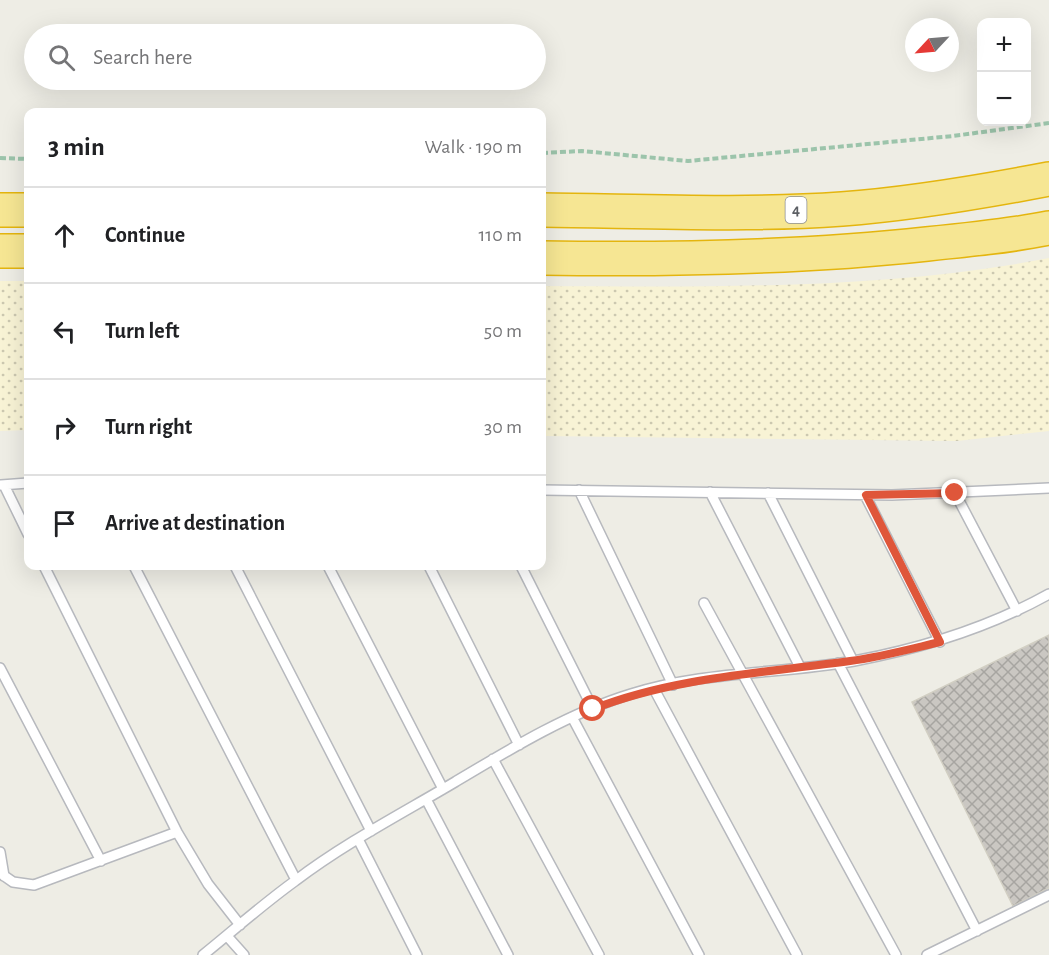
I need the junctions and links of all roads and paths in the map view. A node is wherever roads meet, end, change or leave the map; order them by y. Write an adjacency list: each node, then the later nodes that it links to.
1 (1049, 123): 2 (path)
2 (546, 153)
3 (0, 158): 4 (path)
4 (24, 159)
5 (1049, 179): 8 (highway, 4)
6 (0, 210): 7 (highway)
7 (24, 210)
8 (546, 210)
9 (1049, 228): 12 (highway)
10 (0, 251): 11 (highway)
11 (24, 251)
12 (546, 258)
13 (24, 483): 14 (lane)
14 (2, 485): 22 (lane)
15 (1049, 488): 20 (lane)
16 (546, 490): 17 (lane)
17 (579, 490): 18 (lane); 38 (lane)
18 (710, 492): 19 (lane); 35 (lane)
19 (768, 493): 21 (lane); 33 (lane)
20 (955, 493): 21 (lane); 31 (lane)
21 (866, 495): 32 (lane)
22 (24, 526)
23 (46, 570): 47 (lane)
24 (136, 570): 52 (lane)
25 (237, 570): 46 (lane)
26 (330, 570): 44 (lane)
27 (431, 570): 42 (lane)
28 (523, 570): 40 (lane)
29 (1049, 594): 31 (lane)
30 (704, 603): 37 (lane)
31 (1017, 611): 32 (lane)
32 (940, 642): 33 (lane)
33 (853, 661): 34 (lane)
34 (838, 663): 35 (lane); 55 (lane)
35 (800, 667): 37 (lane)
36 (0, 668): 50 (lane)
37 (741, 674): 38 (lane); 64 (lane)
38 (673, 685): 39 (lane)
39 (654, 689): 40 (lane); 63 (lane)
40 (593, 709): 41 (lane)
41 (572, 717): 42 (lane); 62 (lane)
42 (519, 745): 43 (lane)
43 (493, 759): 44 (lane); 61 (lane)
44 (443, 789): 45 (lane)
45 (426, 799): 46 (lane); 60 (lane)
46 (371, 831): 48 (lane)
47 (177, 832): 50 (lane); 54 (lane)
48 (357, 839): 52 (lane); 59 (lane)
49 (0, 852): 51 (lane)
50 (100, 861): 51 (lane)
51 (2, 875)
52 (296, 880): 54 (lane)
53 (1049, 895): 55 (lane)
54 (240, 925): 56 (lane)
55 (977, 931): 65 (lane)
56 (227, 936): 57 (lane); 58 (lane)
57 (203, 955)
58 (244, 955)
59 (417, 955)
60 (508, 955)
61 (599, 955)
62 (699, 955)
63 (797, 955)
64 (896, 955)
65 (927, 955)

